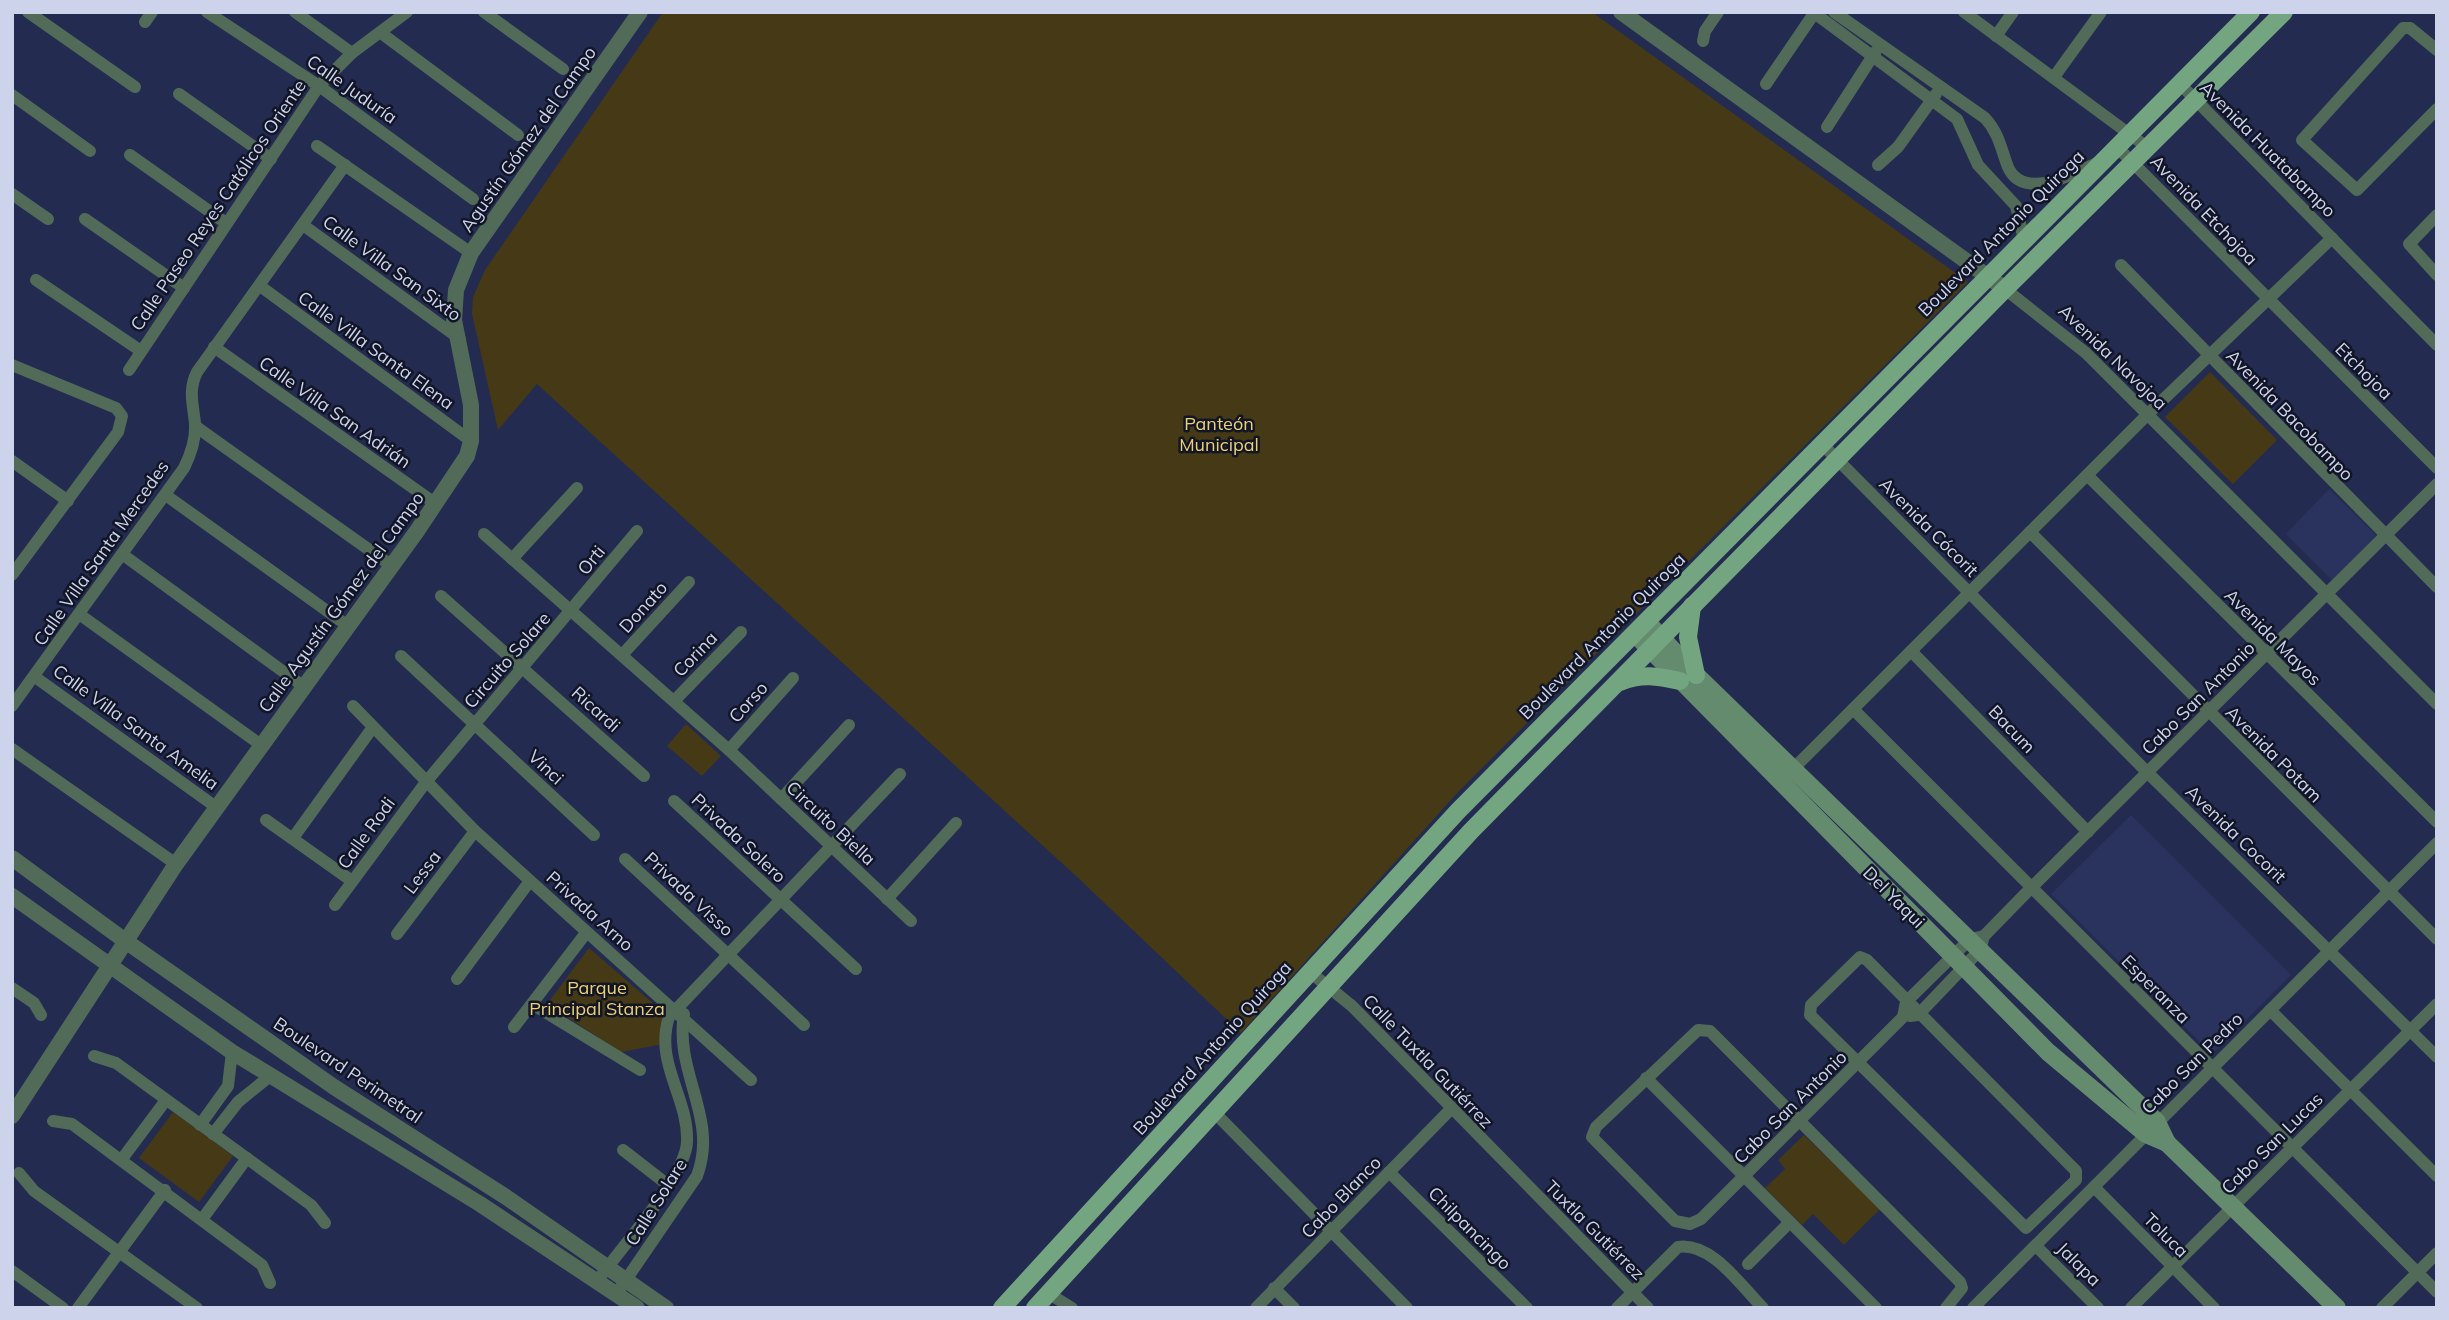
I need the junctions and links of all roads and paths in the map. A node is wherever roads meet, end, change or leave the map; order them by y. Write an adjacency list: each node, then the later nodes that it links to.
1 (28, 12): 27 (street)
2 (207, 12): 26 (street, Calle Juduría)
3 (295, 12): 21 (street)
4 (407, 12): 16 (street, Calle Paseo Reyes Católicos Oriente)
5 (484, 12): 22 (street)
6 (640, 12): 56 (street, Agustín Gómez del Campo)
7 (1620, 12): 59 (street, Avenida Navojoa)
8 (1718, 12): 18 (street)
9 (1834, 12): 20 (street)
10 (1964, 12): 17 (street)
11 (2013, 12): 17 (street)
12 (2101, 12): 23 (street)
13 (2251, 12): 24 (main road, Boulevard Antonio Quiroga)
14 (2284, 12): 32 (main road)
15 (1814, 13): 20 (street); 25 (street)
16 (381, 33): 21 (street, Calle Paseo Reyes Católicos Oriente); 35 (street)
17 (1997, 36): 23 (street)
18 (1703, 41)
19 (2437, 50): 33 (street)
20 (1876, 51): 28 (street); 31 (street); 34 (street)
21 (352, 53): 26 (street, Calle Paseo Reyes Católicos Oriente)
22 (562, 69)
23 (2054, 78): 37 (street)
24 (2180, 83): 32 (street, Avenida Huatabampo); 37 (main road, Boulevard Antonio Quiroga)
25 (1766, 84)
26 (319, 86): 41 (street, Calle Paseo Reyes Católicos Oriente); 47 (street, Calle Juduría)
27 (135, 87)
28 (1941, 88): 31 (street); 45 (street)
29 (179, 94): 41 (street)
30 (12, 95): 39 (street)
31 (1932, 100): 44 (street); 46 (street)
32 (2195, 100): 38 (main road); 54 (street, Avenida Huatabampo)
33 (2437, 109)
34 (1827, 127)
35 (518, 135)
36 (317, 146): 43 (street)
37 (2117, 147): 38 (street); 42 (street, Avenida Etchojoa); 45 (street); 55 (main road, Boulevard Antonio Quiroga)
38 (2147, 147): 42 (main road)
39 (90, 150)
40 (130, 155): 52 (street)
41 (271, 159): 52 (street, Calle Paseo Reyes Católicos Oriente)
42 (2133, 162): 63 (main road); 64 (street, Avenida Etchojoa)
43 (345, 165): 53 (street, Calle Villa Santa Mercedes); 56 (street)
44 (1878, 165)
45 (2024, 182): 46 (street)
46 (2009, 196): 55 (street)
47 (473, 199)
48 (15, 201): 50 (street)
49 (2437, 215): 58 (street)
50 (48, 219)
51 (85, 219): 62 (street)
52 (226, 223): 62 (street, Calle Paseo Reyes Católicos Oriente)
53 (303, 225): 61 (street, Calle Villa Santa Mercedes); 65 (street, Calle Villa San Sixto)
54 (2332, 238): 64 (street); 66 (street, Avenida Huatabampo)
55 (2024, 240): 59 (main road, Boulevard Antonio Quiroga)
56 (471, 253): 65 (street, Calle Agustín Gómez del Campo)
57 (2121, 265): 69 (street, Avenida Bacobampo)
58 (2437, 275)
59 (1987, 276): 63 (street, Avenida Navojoa); 75 (main road, Boulevard Antonio Quiroga)
60 (36, 280): 68 (street)
61 (260, 286): 67 (street, Calle Villa Santa Mercedes); 74 (street, Calle Villa Santa Elena)
62 (184, 288): 68 (street, Calle Paseo Reyes Católicos Oriente)
63 (2005, 289): 72 (street, Avenida Navojoa); 76 (main road)
64 (2267, 299): 69 (street); 78 (street, Etchojoa)
65 (460, 339): 74 (street, Calle Agustín Gómez del Campo)
66 (2437, 345)
67 (214, 347): 73 (street, Calle Villa Santa Mercedes); 84 (street, Calle Villa San Adrián)
68 (141, 351): 71 (street, Calle Paseo Reyes Católicos Oriente)
69 (2208, 355): 72 (street); 88 (street, Avenida Bacobampo)
70 (12, 365): 83 (street)
71 (129, 370)
72 (2147, 415): 79 (street); 97 (street, Avenida Navojoa)
73 (195, 426): 82 (street, Calle Villa Santa Mercedes); 92 (street)
74 (471, 441): 84 (street, Calle Agustín Gómez del Campo)
75 (1821, 443): 76 (street, Avenida Cócorit); 103 (main road, Boulevard Antonio Quiroga)
76 (1838, 460): 96 (street, Avenida Cócorit); 99 (main road)
77 (12, 461): 83 (street)
78 (2437, 468)
79 (2087, 475): 86 (street); 108 (street, Avenida Mayos)
80 (2437, 484): 88 (street, Cabo San Antonio)
81 (577, 488): 91 (street)
82 (167, 496): 89 (street, Calle Villa Santa Mercedes); 102 (street)
83 (68, 501): 90 (street)
84 (436, 504): 92 (street, Calle Agustín Gómez del Campo)
85 (637, 531): 100 (street, Orti)
86 (2030, 532): 96 (street); 122 (street, Avenida Potam)
87 (484, 534): 91 (street)
88 (2385, 536): 95 (street, Avenida Bacobampo); 97 (street, Cabo San Antonio)
89 (122, 554): 101 (street, Calle Villa Santa Mercedes); 116 (street)
90 (17, 559): 93 (street)
91 (512, 559): 100 (street)
92 (392, 566): 102 (street, Calle Agustín Gómez del Campo)
93 (12, 575)
94 (689, 582): 109 (street, Donato)
95 (2437, 587)
96 (1970, 593): 105 (street, Avenida Cócorit); 107 (street)
97 (2328, 594): 108 (street, Cabo San Antonio); 118 (street, Avenida Navojoa)
98 (441, 596): 111 (street, Ricardi)
99 (1692, 606): 106 (main road); 114 (main road)
100 (572, 611): 109 (street, Circuito Solare); 111 (street, Circuito Solare)
101 (79, 614): 112 (street, Calle Villa Santa Mercedes); 126 (street)
102 (348, 626): 116 (street, Calle Agustín Gómez del Campo)
103 (1641, 628): 106 (main road, Del Yaqui); 169 (main road, Boulevard Antonio Quiroga)
104 (741, 632): 117 (street, Corina)
105 (2012, 635): 130 (street, Avenida Cocorit)
106 (1656, 644): 114 (main road, Del Yaqui); 115 (main road)
107 (1911, 651): 121 (street); 142 (street, Bacum)
108 (2266, 654): 122 (street, Cabo San Antonio); 139 (street, Avenida Mayos)
109 (622, 655): 117 (street, Circuito Solare)
110 (401, 656): 123 (street, Vinci)
111 (525, 667): 123 (street, Circuito Solare); 132 (street, Ricardi)
112 (34, 677): 119 (street, Calle Villa Santa Mercedes); 137 (street, Calle Villa Santa Amelia)
113 (793, 678): 128 (street, Corso)
114 (1688, 678): 115 (main road); 129 (main road, Del Yaqui); 134 (main road, Del Yaqui)
115 (1614, 685): 171 (main road)
116 (303, 686): 126 (street, Calle Agustín Gómez del Campo)
117 (674, 701): 128 (street, Circuito Solare)
118 (2437, 704)
119 (12, 706)
120 (354, 706): 125 (street)
121 (1853, 709): 129 (street); 152 (street, Esperanza)
122 (2207, 712): 130 (street, Cabo San Antonio); 153 (street, Avenida Potam)
123 (474, 724): 133 (street, Circuito Solare); 143 (street, Vinci)
124 (849, 725): 135 (street)
125 (373, 727): 133 (street); 144 (street)
126 (261, 745): 137 (street, Calle Agustín Gómez del Campo)
127 (12, 749): 149 (street)
128 (729, 750): 135 (street, Circuito Biella)
129 (1795, 768): 134 (street); 163 (main road, Del Yaqui)
130 (2148, 773): 142 (street, Cabo San Antonio); 164 (street, Avenida Cocorit)
131 (900, 774): 146 (street, Calle Solare)
132 (644, 776)
133 (425, 782): 141 (street); 150 (street, Calle Rodi)
134 (1780, 783): 166 (main road, Del Yaqui)
135 (781, 799): 146 (street, Circuito Biella)
136 (674, 801): 156 (street, Privada Solero)
137 (216, 807): 149 (street, Calle Agustín Gómez del Campo)
138 (266, 820): 144 (street)
139 (2437, 822)
140 (956, 823): 155 (street)
141 (475, 831): 151 (street); 160 (street, Lessa)
142 (2088, 832): 152 (street, Cabo San Antonio)
143 (594, 835)
144 (293, 838): 150 (street)
145 (2437, 844): 153 (street, Cabo San Pedro)
146 (830, 846): 155 (street, Circuito Biella); 156 (street, Calle Solare)
147 (12, 858): 162 (street, Boulevard Perimetral)
148 (625, 859): 165 (street, Privada Visso)
149 (176, 864): 162 (street, Calle Agustín Gómez del Campo)
150 (352, 881): 157 (street, Calle Rodi)
151 (530, 881): 159 (street, Privada Arno); 170 (street)
152 (2030, 889): 163 (street, Cabo San Antonio); 191 (street, Esperanza)
153 (2389, 891): 161 (street, Avenida Potam); 164 (street, Cabo San Pedro)
154 (14, 899): 167 (street, Boulevard Perimetral)
155 (887, 899): 158 (street, Circuito Biella)
156 (779, 900): 165 (street, Calle Solare); 168 (street, Privada Solero)
157 (335, 905)
158 (911, 920)
159 (586, 933): 176 (street); 180 (street, Privada Arno)
160 (397, 934)
161 (2437, 939)
162 (124, 940): 167 (street, Calle Agustín Gómez del Campo); 189 (street, Boulevard Perimetral)
163 (1978, 942): 166 (street, Cabo San Antonio); 208 (main road, Del Yaqui)
164 (2330, 950): 178 (street, Cabo San Pedro); 185 (street, Avenida Cocorit)
165 (728, 955): 180 (street, Calle Solare); 183 (street, Privada Visso)
166 (1959, 961): 173 (street, Cabo San Antonio); 175 (street, Cabo San Antonio); 208 (main road, Del Yaqui)
167 (109, 966): 186 (street, Boulevard Perimetral); 204 (street, Calle Agustín Gómez del Campo)
168 (856, 968)
169 (1310, 972): 171 (street, Calle Tuxtla Gutiérrez); 255 (main road, Boulevard Antonio Quiroga)
170 (457, 979)
171 (1330, 987): 202 (street, Calle Tuxtla Gutiérrez); 203 (main road)
172 (12, 988): 179 (street)
173 (1919, 990): 174 (street, Cabo San Antonio); 175 (street)
174 (1906, 1002): 181 (street); 182 (street); 190 (street)
175 (1931, 1002): 181 (street, Cabo San Antonio)
176 (532, 1004): 184 (street); 192 (street)
177 (2437, 1004): 185 (street, Cabo San Lucas)
178 (2270, 1010): 191 (street, Cabo San Pedro); 198 (street)
179 (41, 1015)
180 (678, 1015): 195 (street, Privada Arno); 196 (street, Calle Solare); 197 (street, Calle Solare)
181 (1918, 1015): 182 (street); 190 (street)
182 (1903, 1017): 190 (street, Cabo San Antonio)
183 (804, 1025)
184 (514, 1027)
185 (2410, 1031): 188 (street, Avenida Cocorit); 198 (street, Cabo San Lucas)
186 (232, 1052): 194 (street, Boulevard Perimetral); 200 (street)
187 (94, 1056): 199 (street)
188 (2437, 1057)
189 (295, 1059): 194 (street); 224 (street, Boulevard Perimetral)
190 (1857, 1064): 206 (street, Cabo San Antonio)
191 (2212, 1068): 208 (street, Cabo San Pedro); 210 (street, Esperanza)
192 (640, 1070)
193 (1646, 1078): 206 (street); 220 (street); 220 (street, Cabo San Antonio)
194 (275, 1079): 201 (street); 225 (street, Boulevard Perimetral)
195 (751, 1080)
196 (690, 1081): 197 (street); 215 (street, Calle Solare)
197 (673, 1087): 213 (street, Calle Solare)
198 (2351, 1090): 210 (street, Cabo San Lucas); 218 (street)
199 (166, 1100): 207 (street); 214 (street)
200 (218, 1101): 201 (street); 207 (street)
201 (230, 1109): 209 (street)
202 (1450, 1110): 216 (street, Cabo Blanco); 219 (street, Calle Tuxtla Gutiérrez)
203 (1213, 1111): 232 (street); 246 (main road)
204 (12, 1116)
205 (53, 1121): 214 (street)
206 (1799, 1122): 220 (street, Cabo San Antonio); 264 (street)
207 (200, 1125): 209 (street)
208 (2151, 1128): 222 (street, Cabo San Pedro); 226 (main road, Del Yaqui)
209 (213, 1134): 212 (street)
210 (2292, 1148): 226 (street, Cabo San Lucas); 239 (street, Esperanza)
211 (623, 1150): 221 (street)
212 (247, 1158): 228 (street); 229 (street)
213 (684, 1158): 215 (street); 221 (street, Calle Solare)
214 (122, 1159): 223 (street)
215 (701, 1165): 230 (street, Calle Solare)
216 (1389, 1172): 232 (street, Cabo Blanco); 260 (street, Chilpancingo)
217 (19, 1173): 234 (street)
218 (2437, 1176)
219 (1518, 1177): 244 (street, Tuxtla Gutiérrez)
220 (1744, 1178): 231 (street)
221 (664, 1181): 227 (street, Calle Solare)
222 (2094, 1187): 233 (street, Cabo San Pedro); 237 (street, Toluca)
223 (165, 1190): 228 (street); 234 (street)
224 (506, 1197): 225 (street); 240 (street, Boulevard Perimetral)
225 (480, 1204): 240 (street, Boulevard Perimetral)
226 (2233, 1207): 237 (street, Cabo San Lucas); 268 (main road, Del Yaqui)
227 (649, 1212): 230 (street); 240 (street, Calle Solare)
228 (203, 1218): 241 (street)
229 (325, 1223)
230 (665, 1223): 242 (street, Calle Solare)
231 (1789, 1223): 236 (street); 249 (street)
232 (1331, 1233): 243 (street, Cabo Blanco); 248 (street)
233 (2036, 1246): 250 (street, Cabo San Pedro); 265 (street, Jalapa)
234 (117, 1252): 253 (street); 254 (street)
235 (2437, 1253): 239 (street)
236 (1748, 1264)
237 (2173, 1266): 266 (street, Cabo San Lucas); 267 (street, Toluca)
238 (12, 1272): 252 (street)
239 (2417, 1272): 245 (street, Esperanza); 269 (street)
240 (603, 1274): 242 (street, Boulevard Perimetral)
241 (270, 1283)
242 (621, 1286): 247 (street, Boulevard Perimetral); 251 (street, Boulevard Perimetral)
243 (1275, 1288): 258 (street, Cabo Blanco); 259 (street)
244 (1632, 1292): 261 (street); 262 (street, Tuxtla Gutiérrez); 263 (street)
245 (2437, 1292)
246 (1048, 1293): 256 (main road); 257 (street)
247 (653, 1302): 251 (street)
248 (1402, 1304)
249 (1869, 1305)
250 (1980, 1305)
251 (632, 1306)
252 (63, 1308)
253 (78, 1308)
254 (197, 1308)
255 (1002, 1308)
256 (1035, 1308)
257 (1072, 1308)
258 (1256, 1308)
259 (1294, 1308)
260 (1527, 1308)
261 (1616, 1308)
262 (1648, 1308)
263 (1763, 1308)
264 (1946, 1308)
265 (2098, 1308)
266 (2132, 1308)
267 (2214, 1308)
268 (2337, 1308)
269 (2382, 1308)

